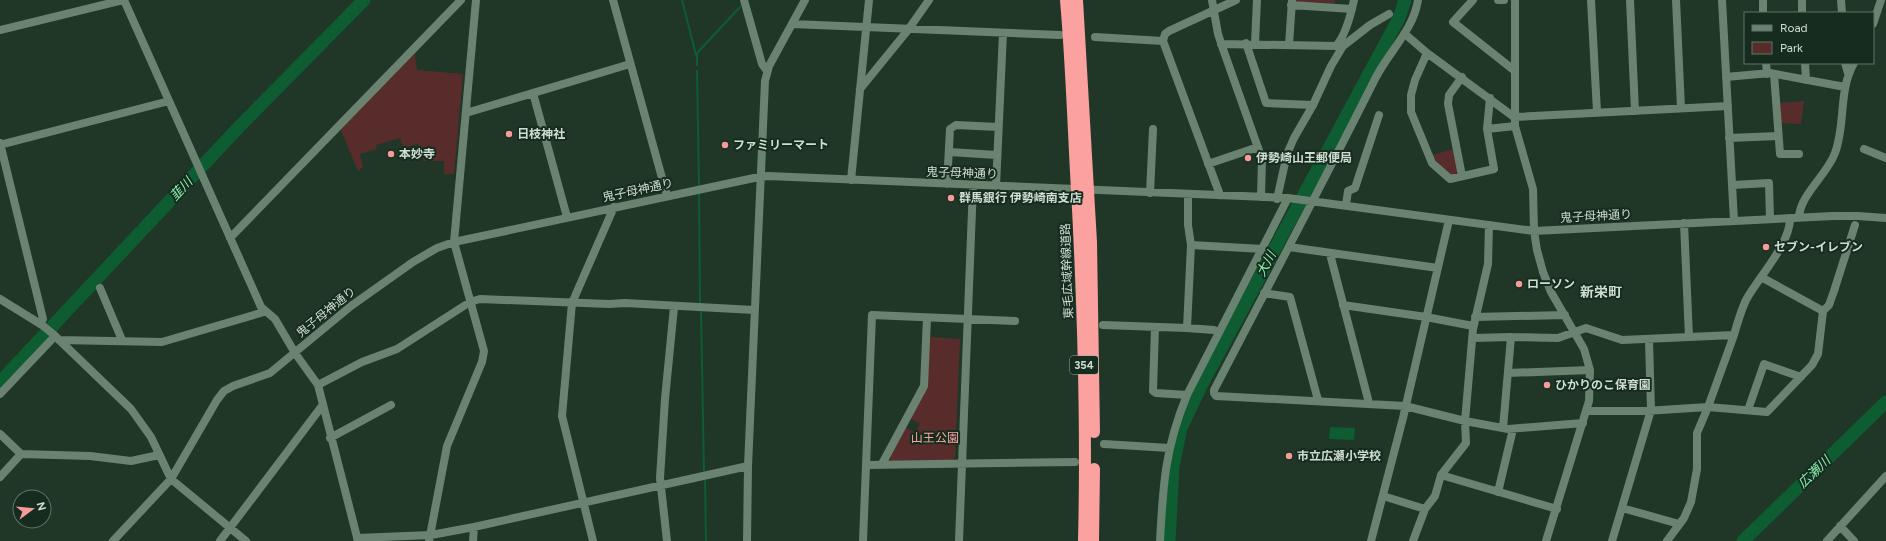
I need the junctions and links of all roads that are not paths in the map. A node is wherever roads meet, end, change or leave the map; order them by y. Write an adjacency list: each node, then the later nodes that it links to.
1 (124, 0): 38 (street); 67 (street)
2 (461, 0): 119 (street)
3 (476, 0): 73 (street)
4 (613, 0): 51 (street)
5 (744, 0): 57 (street)
6 (805, 0): 36 (street)
7 (869, 0): 37 (street)
8 (929, 0): 39 (street)
9 (1066, 0): 97 (highway, 東毛広域幹線道路 / 354)
10 (1077, 0): 97 (highway, 東毛広域幹線道路 / 354)
11 (1212, 0): 30 (street)
12 (1236, 0): 30 (street)
13 (1257, 0): 46 (street)
14 (1354, 0): 29 (street)
15 (1418, 0): 41 (street)
16 (1474, 0): 56 (street)
17 (1498, 0): 18 (street)
18 (1504, 0)
19 (1515, 0): 56 (street)
20 (1591, 0): 72 (street)
21 (1630, 0): 71 (street)
22 (1676, 0): 70 (street)
23 (1722, 0): 60 (street)
24 (1763, 0): 31 (street)
25 (1802, 0): 32 (street)
26 (1841, 0): 33 (street)
27 (1881, 0): 35 (street)
28 (1292, 2): 29 (street); 49 (street)
29 (1352, 9): 48 (street)
30 (1214, 10): 44 (street); 47 (street)
31 (1764, 12)
32 (1802, 12)
33 (1842, 12)
34 (1389, 14): 48 (street)
35 (1874, 21)
36 (792, 24): 37 (street); 57 (street)
37 (866, 28): 39 (street); 64 (street)
38 (0, 30)
39 (908, 30): 40 (street); 64 (street)
40 (1003, 33): 42 (street); 77 (street)
41 (1405, 34): 50 (street); 105 (street)
42 (1060, 35)
43 (1095, 37): 44 (street)
44 (1163, 40): 89 (street)
45 (1246, 43): 46 (street); 47 (street); 68 (street)
46 (1255, 43): 49 (street)
47 (1221, 44): 83 (street)
48 (1341, 44): 49 (street); 68 (street)
49 (1289, 45)
50 (1428, 53): 61 (street); 90 (street)
51 (630, 64): 65 (street); 101 (street)
52 (1766, 64): 59 (street)
53 (1805, 64): 62 (street)
54 (1845, 64): 58 (street)
55 (1853, 64): 58 (street)
56 (1515, 70): 75 (street)
57 (767, 71): 91 (street)
58 (1848, 73): 63 (street)
59 (1770, 74): 60 (street); 62 (street); 80 (street)
60 (1726, 77): 69 (street)
61 (1462, 78): 66 (street); 90 (street)
62 (1806, 80): 63 (street)
63 (1845, 87): 110 (street)
64 (859, 90): 92 (street)
65 (533, 94): 73 (street); 108 (street)
66 (1490, 98): 75 (street); 79 (street)
67 (169, 101): 82 (street); 119 (street)
68 (1313, 105): 103 (street)
69 (1728, 106): 70 (street); 81 (street)
70 (1681, 108): 71 (street)
71 (1634, 111): 72 (street)
72 (1597, 112): 75 (street)
73 (466, 113): 120 (street)
74 (1380, 115): 106 (street)
75 (1514, 117): 76 (street)
76 (1515, 126): 79 (street); 118 (street)
77 (998, 127): 85 (street); 87 (street)
78 (1153, 129): 98 (street)
79 (1487, 129): 90 (street)
80 (1778, 136): 81 (street); 86 (street)
81 (1729, 138): 95 (street)
82 (0, 144): 143 (street)
83 (1258, 147): 89 (street); 102 (street)
84 (1864, 149): 88 (street)
85 (949, 152): 87 (street); 93 (street)
86 (1799, 154)
87 (998, 155): 96 (street)
88 (1886, 158)
89 (1208, 164): 100 (street)
90 (1462, 176)
91 (760, 177): 92 (street, 鬼子母神通り); 101 (street, 鬼子母神通り); 134 (street)
92 (851, 180): 93 (street, 鬼子母神通り)
93 (947, 184): 94 (street, 鬼子母神通り)
94 (973, 185): 96 (street, 鬼子母神通り); 140 (street)
95 (1732, 185): 112 (street); 114 (street)
96 (996, 186): 97 (street, 鬼子母神通り)
97 (1083, 189): 98 (street, 鬼子母神通り); 213 (highway, 東毛広域幹線道路 / 354); 214 (highway, 東毛広域幹線道路 / 354)
98 (1150, 193): 99 (street, 鬼子母神通り)
99 (1188, 194): 100 (street, 鬼子母神通り); 121 (street)
100 (1220, 195): 102 (street, 鬼子母神通り)
101 (667, 196): 107 (street, 鬼子母神通り)
102 (1262, 197): 103 (street, 鬼子母神通り)
103 (1277, 199): 104 (street, 鬼子母神通り)
104 (1290, 199): 105 (street, 鬼子母神通り); 123 (street)
105 (1312, 201): 106 (street, 鬼子母神通り); 122 (street)
106 (1346, 205): 113 (street, 鬼子母神通り)
107 (614, 207): 108 (street, 鬼子母神通り); 131 (street)
108 (567, 217): 120 (street, 鬼子母神通り)
109 (1790, 218): 110 (street, 鬼子母神通り); 112 (street, 鬼子母神通り); 126 (street)
110 (1799, 218): 111 (street, 鬼子母神通り)
111 (1886, 218)
112 (1770, 219): 114 (street, 鬼子母神通り)
113 (1449, 220): 117 (street, 鬼子母神通り); 125 (street)
114 (1734, 221): 115 (street, 鬼子母神通り)
115 (1684, 223): 118 (street, 鬼子母神通り); 153 (street)
116 (1855, 224): 135 (street)
117 (1489, 225): 118 (street, 鬼子母神通り); 142 (street)
118 (1534, 231): 137 (street)
119 (230, 238): 136 (street)
120 (454, 242): 130 (street); 156 (street, 鬼子母神通り)
121 (1191, 245): 123 (street); 146 (street)
122 (1289, 247): 124 (street); 128 (street)
123 (1263, 249): 147 (street)
124 (1330, 254): 125 (street); 132 (street)
125 (1438, 268): 138 (street)
126 (1762, 277): 135 (street); 149 (street)
127 (100, 288): 154 (street)
128 (1264, 293): 163 (street); 163 (street)
129 (0, 300): 143 (street)
130 (470, 302): 131 (street); 160 (street); 202 (street)
131 (572, 303): 133 (street); 194 (street)
132 (1343, 305): 138 (street); 164 (street)
133 (674, 307): 134 (street); 191 (street)
134 (754, 310): 186 (street)
135 (1822, 311): 159 (street)
136 (264, 312): 154 (street); 156 (street)
137 (1565, 315): 142 (street); 148 (street)
138 (1426, 317): 142 (street); 167 (street)
139 (927, 318): 140 (street); 184 (street); 185 (street)
140 (968, 319): 141 (street); 183 (street)
141 (1016, 321)
142 (1474, 322): 152 (street)
143 (42, 325): 150 (street)
144 (1103, 325): 145 (street)
145 (1155, 327): 146 (street); 162 (street)
146 (1187, 328): 147 (street)
147 (1219, 332): 162 (street)
148 (1576, 333): 151 (street); 155 (street); 157 (street)
149 (1734, 336): 153 (street); 168 (street)
150 (56, 337): 154 (street); 161 (street); 181 (street)
151 (1511, 337): 152 (street); 158 (street)
152 (1473, 338): 172 (street)
153 (1689, 338): 155 (street)
154 (122, 340)
155 (1649, 340): 169 (street)
156 (295, 353): 160 (street); 190 (street, 鬼子母神通り)
157 (1590, 370): 158 (street); 171 (street)
158 (1508, 373): 174 (street)
159 (1801, 377): 170 (street); 170 (street)
160 (318, 385): 166 (street)
161 (0, 394)
162 (1187, 395): 179 (street)
163 (1318, 400): 164 (street)
164 (1369, 403): 167 (street)
165 (391, 405): 177 (street)
166 (322, 406): 177 (street); 201 (street)
167 (1405, 406): 172 (street); 193 (street)
168 (1708, 406): 169 (street); 170 (street); 198 (street)
169 (1651, 410): 171 (street); 196 (street)
170 (1748, 410)
171 (1587, 411): 173 (street)
172 (1464, 421): 174 (street); 187 (street)
173 (1583, 423): 175 (street); 195 (street)
174 (1503, 428): 175 (street)
175 (1513, 429): 192 (street)
176 (0, 434): 180 (street)
177 (330, 438): 203 (street)
178 (1104, 444): 179 (street)
179 (1169, 448): 215 (street)
180 (21, 454): 181 (street); 189 (street)
181 (159, 455): 190 (street)
182 (1075, 462): 183 (street)
183 (962, 463): 184 (street); 212 (street)
184 (882, 464): 185 (street)
185 (867, 465): 211 (street)
186 (748, 466): 191 (street); 210 (street)
187 (1441, 475): 192 (street); 197 (street)
188 (1886, 476): 199 (street)
189 (0, 477)
190 (171, 479): 201 (street); 204 (street, 鬼子母神通り)
191 (661, 485): 194 (street); 209 (street)
192 (1498, 492): 195 (street)
193 (1383, 496): 197 (street); 216 (street)
194 (583, 503): 200 (street); 208 (street)
195 (1557, 508): 218 (street)
196 (1622, 508): 198 (street); 219 (street)
197 (1425, 509): 217 (street)
198 (1679, 524): 220 (street)
199 (1840, 526): 221 (street); 222 (street)
200 (474, 527): 202 (street); 207 (street)
201 (230, 528): 205 (street); 206 (street)
202 (430, 538): 203 (street)
203 (358, 539)
204 (113, 541)
205 (220, 541)
206 (246, 541)
207 (473, 541)
208 (593, 541)
209 (667, 541)
210 (747, 541)
211 (863, 541)
212 (959, 541)
213 (1084, 541)
214 (1093, 541)
215 (1160, 541)
216 (1372, 541)
217 (1413, 541)
218 (1546, 541)
219 (1612, 541)
220 (1667, 541)
221 (1828, 541)
222 (1854, 541)

